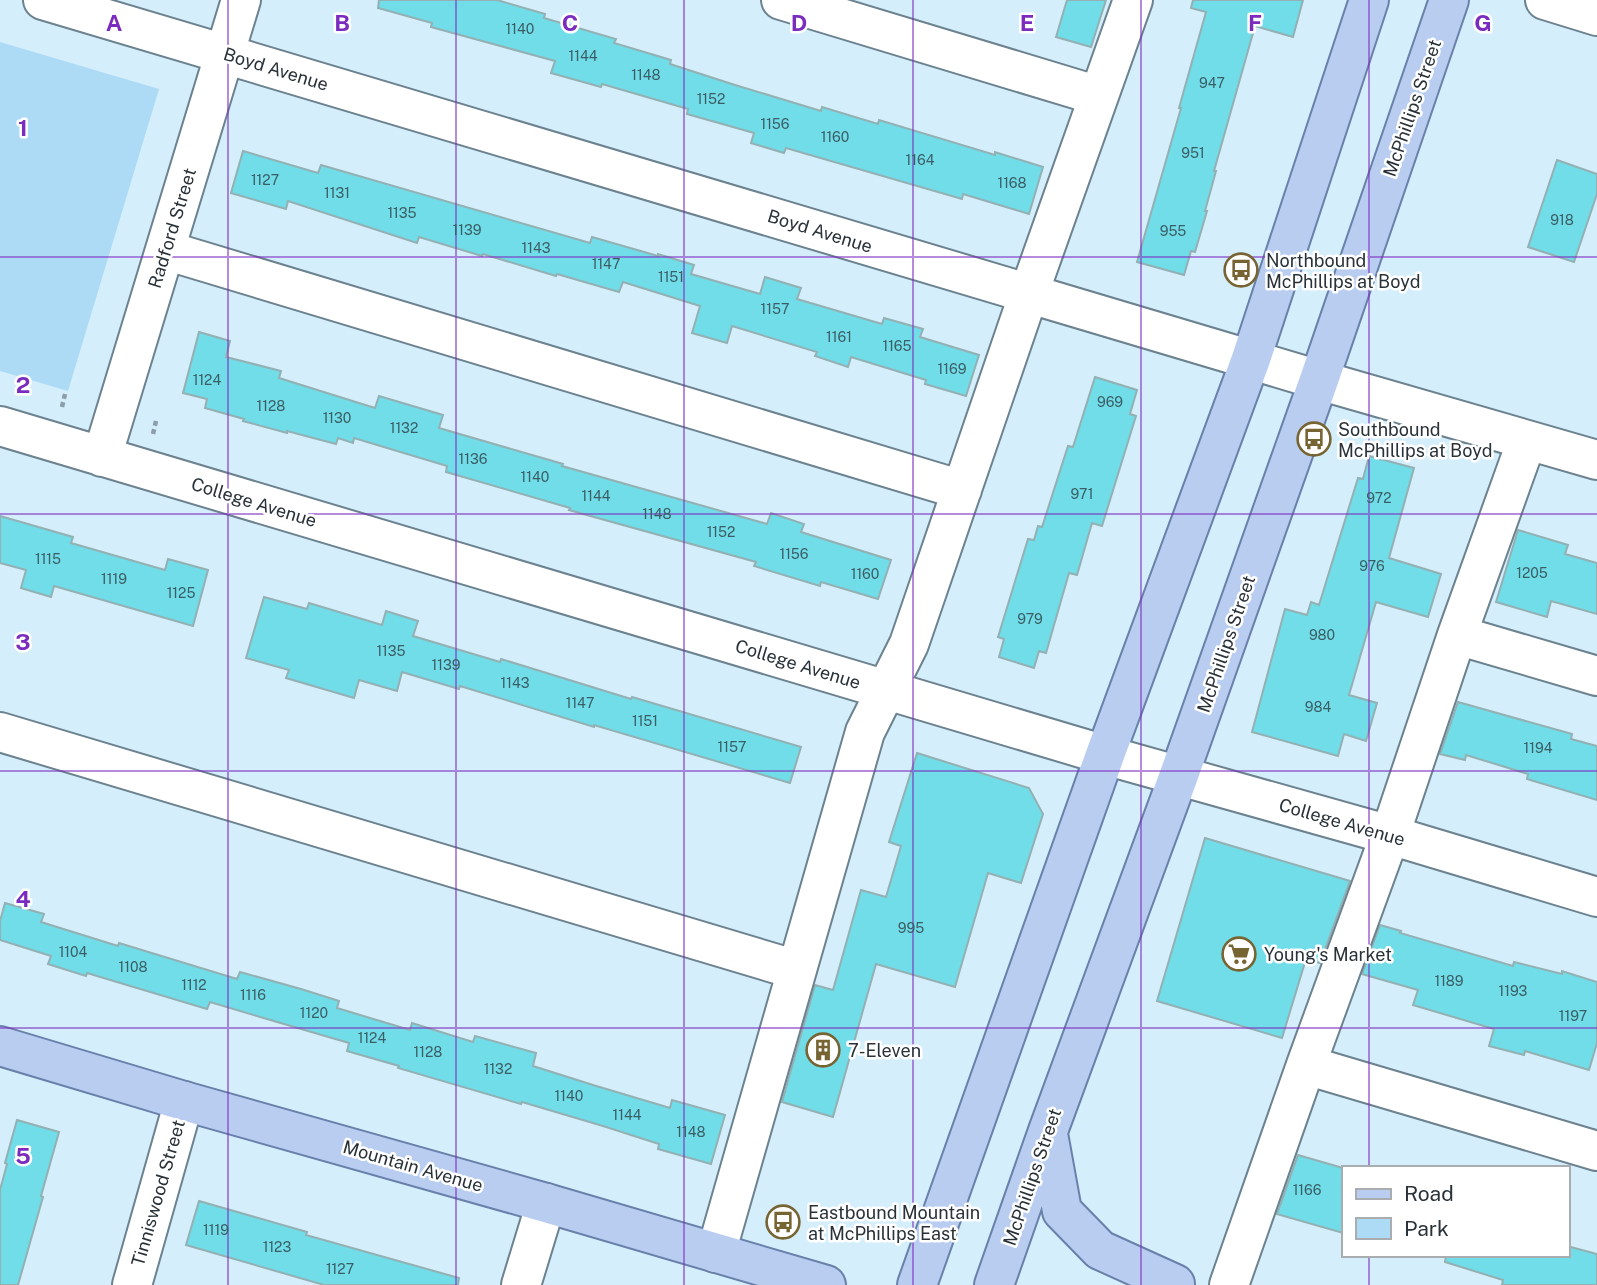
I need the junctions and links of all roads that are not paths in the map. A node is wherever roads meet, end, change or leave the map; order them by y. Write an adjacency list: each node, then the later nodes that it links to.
1 (43, 0): 9 (street, Boyd Avenue)
2 (241, 0): 9 (street, Radford Street)
3 (781, 0): 10 (street)
4 (1133, 0): 10 (street)
5 (1369, 0): 13 (main road)
6 (1449, 0): 14 (main road, McPhillips Street)
7 (1545, 0): 8 (street)
8 (1597, 16)
9 (225, 54): 11 (street, Radford Street); 12 (street, Boyd Avenue)
10 (1099, 96): 12 (street)
11 (165, 250): 17 (street, Radford Street); 19 (street)
12 (1029, 293): 13 (street, Boyd Avenue); 19 (street)
13 (1251, 359): 14 (street, Boyd Avenue); 24 (main road)
14 (1319, 380): 16 (street, Boyd Avenue); 25 (main road, McPhillips Street)
15 (0, 426): 17 (street, College Avenue)
16 (1527, 440): 18 (street, Boyd Avenue); 20 (street)
17 (102, 457): 22 (street, College Avenue)
18 (1597, 460)
19 (962, 490): 22 (street)
20 (1457, 635): 21 (street); 26 (street)
21 (1597, 676)
22 (887, 690): 24 (street, College Avenue); 28 (street)
23 (0, 732): 28 (street)
24 (1105, 755): 25 (street, College Avenue); 39 (main road)
25 (1180, 775): 26 (street, College Avenue); 32 (main road, McPhillips Street)
26 (1390, 835): 27 (street, College Avenue); 30 (street)
27 (1597, 897)
28 (797, 970): 35 (street)
29 (0, 1045): 31 (main road, Mountain Avenue)
30 (1306, 1065): 33 (street); 42 (street)
31 (184, 1101): 34 (main road, Mountain Avenue); 36 (street, Tinniswood Street)
32 (1048, 1131): 40 (main road, McPhillips Street); 41 (main road)
33 (1597, 1151)
34 (546, 1203): 35 (main road, Mountain Avenue); 37 (street)
35 (716, 1253): 38 (main road, Mountain Avenue)
36 (132, 1285)
37 (522, 1285)
38 (826, 1285)
39 (917, 1285)
40 (994, 1285)
41 (1174, 1285)
42 (1229, 1285)

